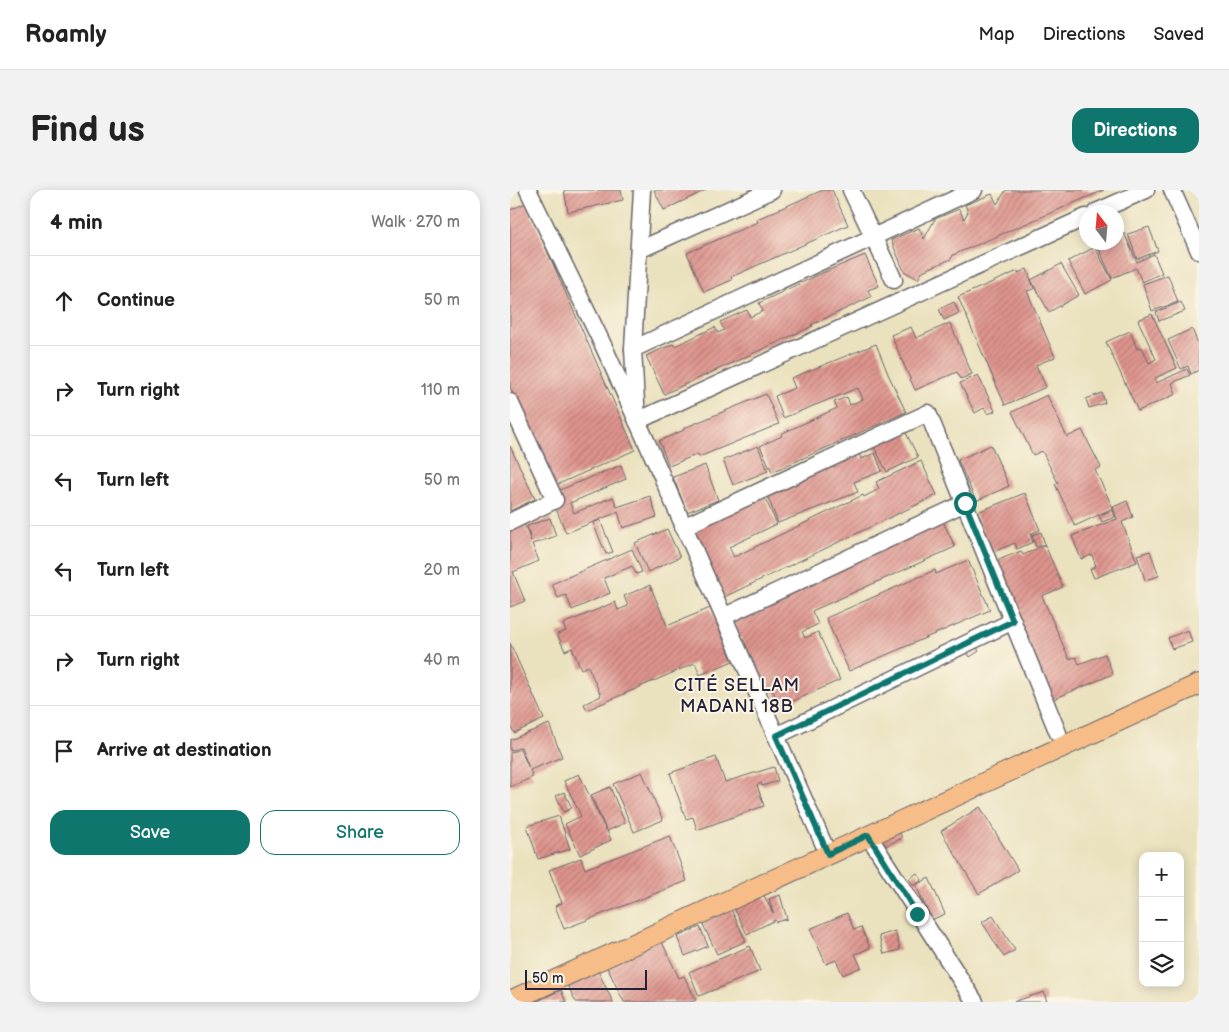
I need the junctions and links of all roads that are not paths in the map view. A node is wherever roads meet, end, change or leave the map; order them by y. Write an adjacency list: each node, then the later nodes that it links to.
1 (528, 190): 16 (street)
2 (642, 190): 11 (street)
3 (772, 190): 11 (street)
4 (852, 190): 10 (street)
5 (974, 190): 10 (street)
6 (1146, 190): 8 (street)
7 (1172, 190): 12 (street)
8 (1112, 205)
9 (1079, 220): 16 (street)
10 (873, 237): 13 (street); 14 (street)
11 (639, 250): 14 (street)
12 (1199, 251)
13 (894, 280)
14 (633, 349): 16 (street)
15 (510, 402): 18 (street)
16 (637, 421): 19 (street)
17 (965, 503): 19 (street); 20 (street); 21 (street)
18 (510, 522)
19 (683, 526): 20 (street)
20 (725, 616): 24 (street)
21 (1013, 621): 23 (street); 24 (street)
22 (1199, 684): 25 (main road)
23 (1058, 732)
24 (776, 736): 26 (street)
25 (868, 835): 26 (main road); 28 (street)
26 (828, 854): 27 (main road)
27 (510, 1001)
28 (975, 1002)

